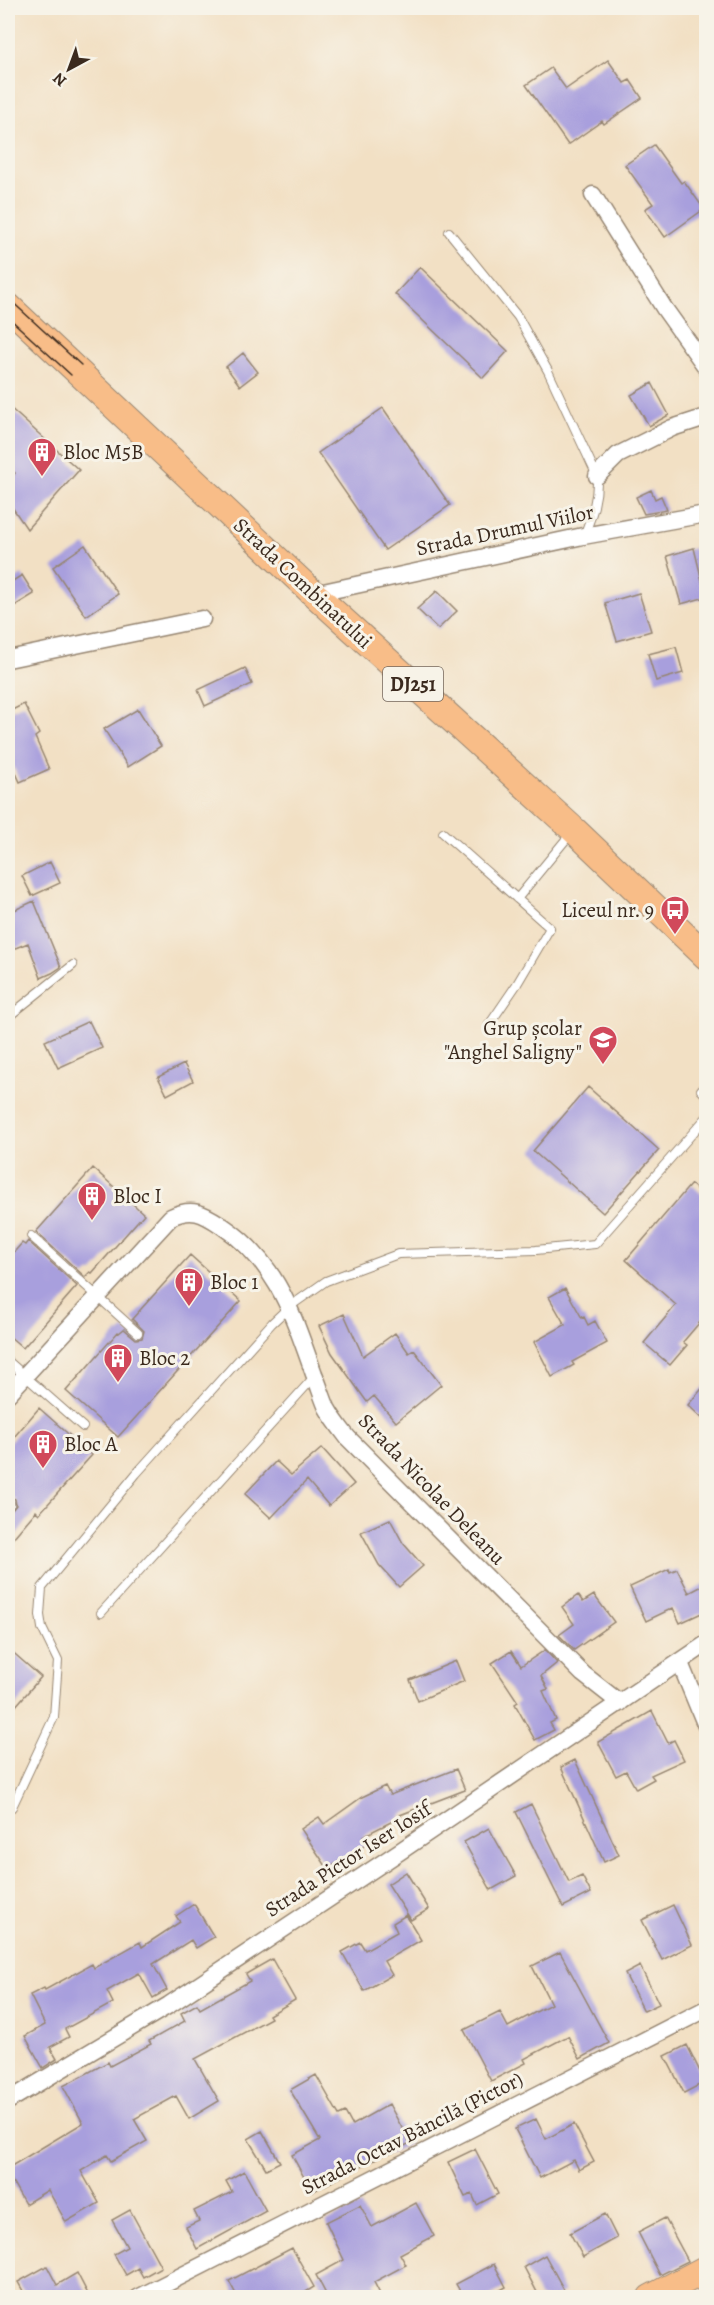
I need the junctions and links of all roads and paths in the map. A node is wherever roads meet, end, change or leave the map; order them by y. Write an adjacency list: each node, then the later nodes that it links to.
1 (593, 195): 4 (street)
2 (448, 232): 6 (lane)
3 (8, 306): 9 (main road, Strada Combinatului / DJ251)
4 (706, 367)
5 (706, 417): 6 (street)
6 (597, 476): 8 (lane)
7 (706, 514): 8 (street, Strada Drumul Viilor)
8 (584, 536): 9 (street, Strada Drumul Viilor)
9 (314, 594): 12 (main road, Strada Combinatului / DJ251)
10 (202, 619): 11 (street)
11 (8, 659)
12 (573, 830): 14 (lane); 15 (main road, Strada Combinatului / DJ251)
13 (443, 834): 14 (lane)
14 (517, 899): 18 (lane)
15 (706, 956)
16 (73, 965): 17 (lane)
17 (8, 1017)
18 (489, 1025)
19 (706, 1118): 22 (lane)
20 (31, 1236): 21 (lane)
21 (97, 1297): 22 (street, Strada Nicolae Deleanu); 23 (lane); 26 (street, Strada Nicolae Deleanu)
22 (289, 1307): 25 (street, Strada Nicolae Deleanu); 34 (lane)
23 (138, 1333)
24 (8, 1361): 26 (lane)
25 (315, 1375): 29 (lane); 32 (street, Strada Nicolae Deleanu)
26 (25, 1376): 27 (street, Strada Nicolae Deleanu); 28 (lane)
27 (8, 1394)
28 (83, 1427)
29 (101, 1613)
30 (706, 1644): 31 (street, Strada Pictor Iser Iosif)
31 (680, 1663): 32 (street, Strada Pictor Iser Iosif); 33 (street)
32 (620, 1703): 36 (street, Strada Pictor Iser Iosif)
33 (706, 1726)
34 (8, 1811)
35 (706, 2009): 38 (street, Strada Octav Băncilă (Pictor))
36 (8, 2101)
37 (706, 2269): 39 (highway)
38 (138, 2298)
39 (651, 2298)

